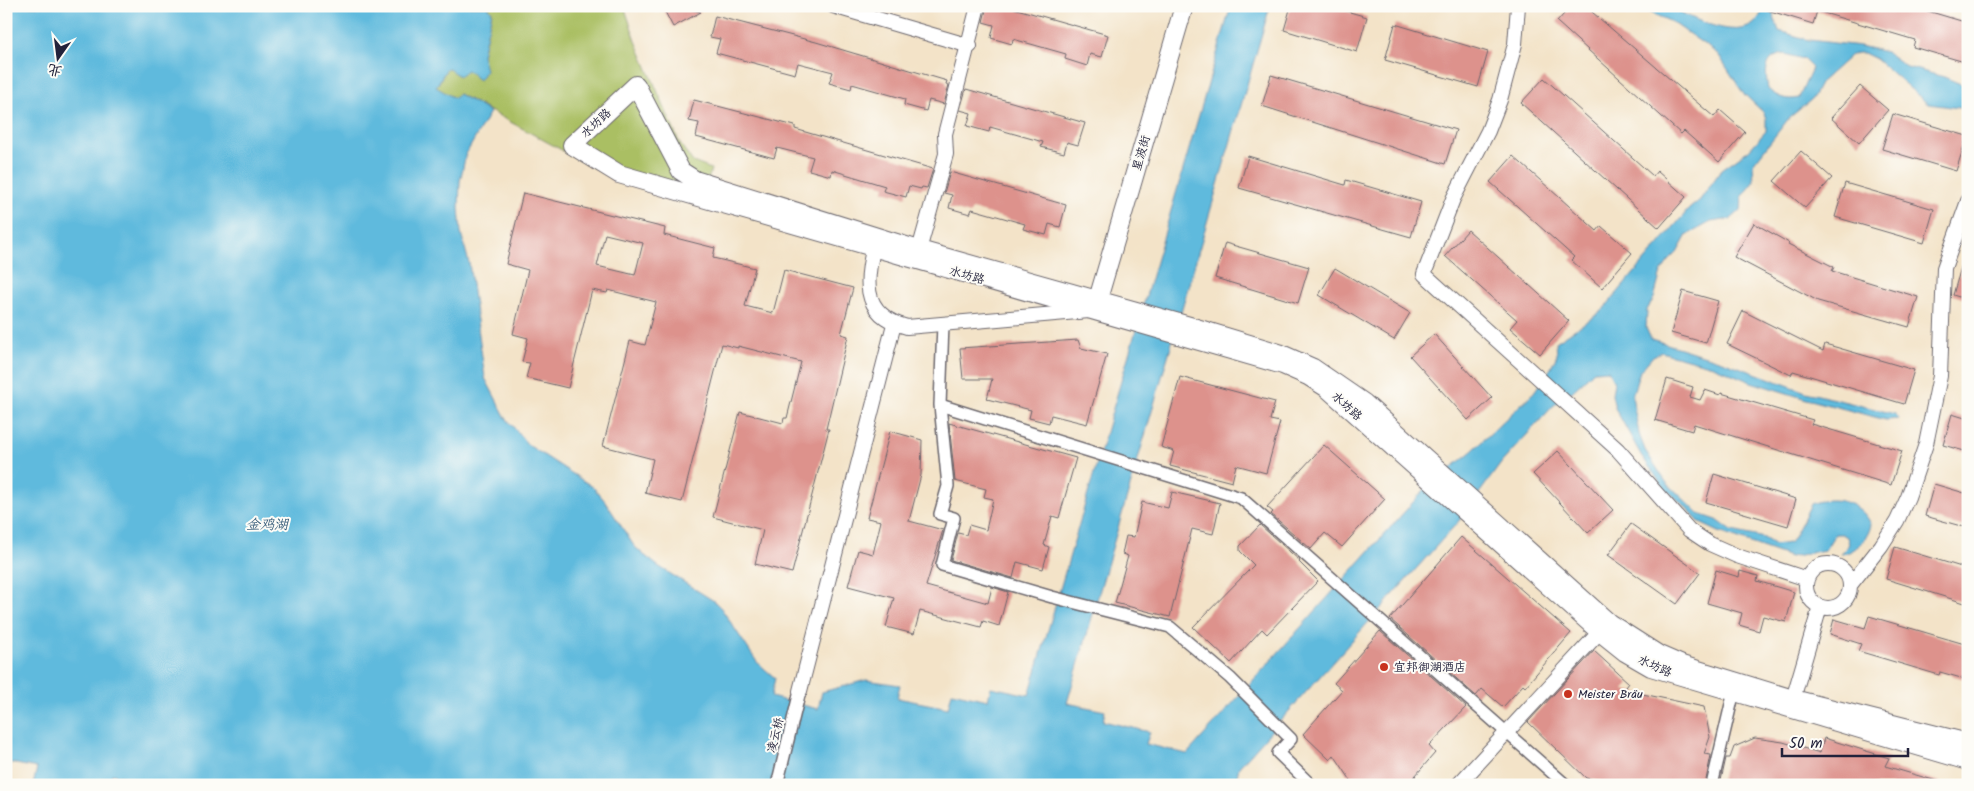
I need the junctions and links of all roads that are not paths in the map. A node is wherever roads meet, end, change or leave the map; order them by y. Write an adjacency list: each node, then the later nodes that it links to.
1 (833, 6): 5 (street)
2 (978, 6): 5 (street)
3 (1184, 6): 9 (street, 星波街)
4 (1518, 6): 13 (street)
5 (970, 46): 8 (street)
6 (1968, 201): 14 (street)
7 (875, 242): 7 (street, 水坊路); 8 (street, 水坊路); 9 (street, 水坊路); 10 (street)
8 (919, 250): 9 (street, 水坊路)
9 (1097, 305): 11 (street); 16 (street, 水坊路)
10 (894, 324): 11 (street); 18 (street)
11 (943, 324): 12 (street)
12 (940, 405): 20 (street); 24 (street)
13 (1807, 579): 14 (street); 15 (street)
14 (1851, 584): 15 (street)
15 (1820, 607): 19 (street)
16 (1604, 627): 17 (street, 水坊路); 20 (street)
17 (1735, 688): 19 (street, 水坊路); 22 (street, 水坊路); 27 (street)
18 (800, 691): 23 (street, 凌云桥)
19 (1793, 699): 21 (street, 水坊路)
20 (1507, 733): 25 (street); 26 (street)
21 (1968, 743)
22 (1968, 761)
23 (777, 785)
24 (1311, 785)
25 (1458, 785)
26 (1566, 785)
27 (1712, 785)

